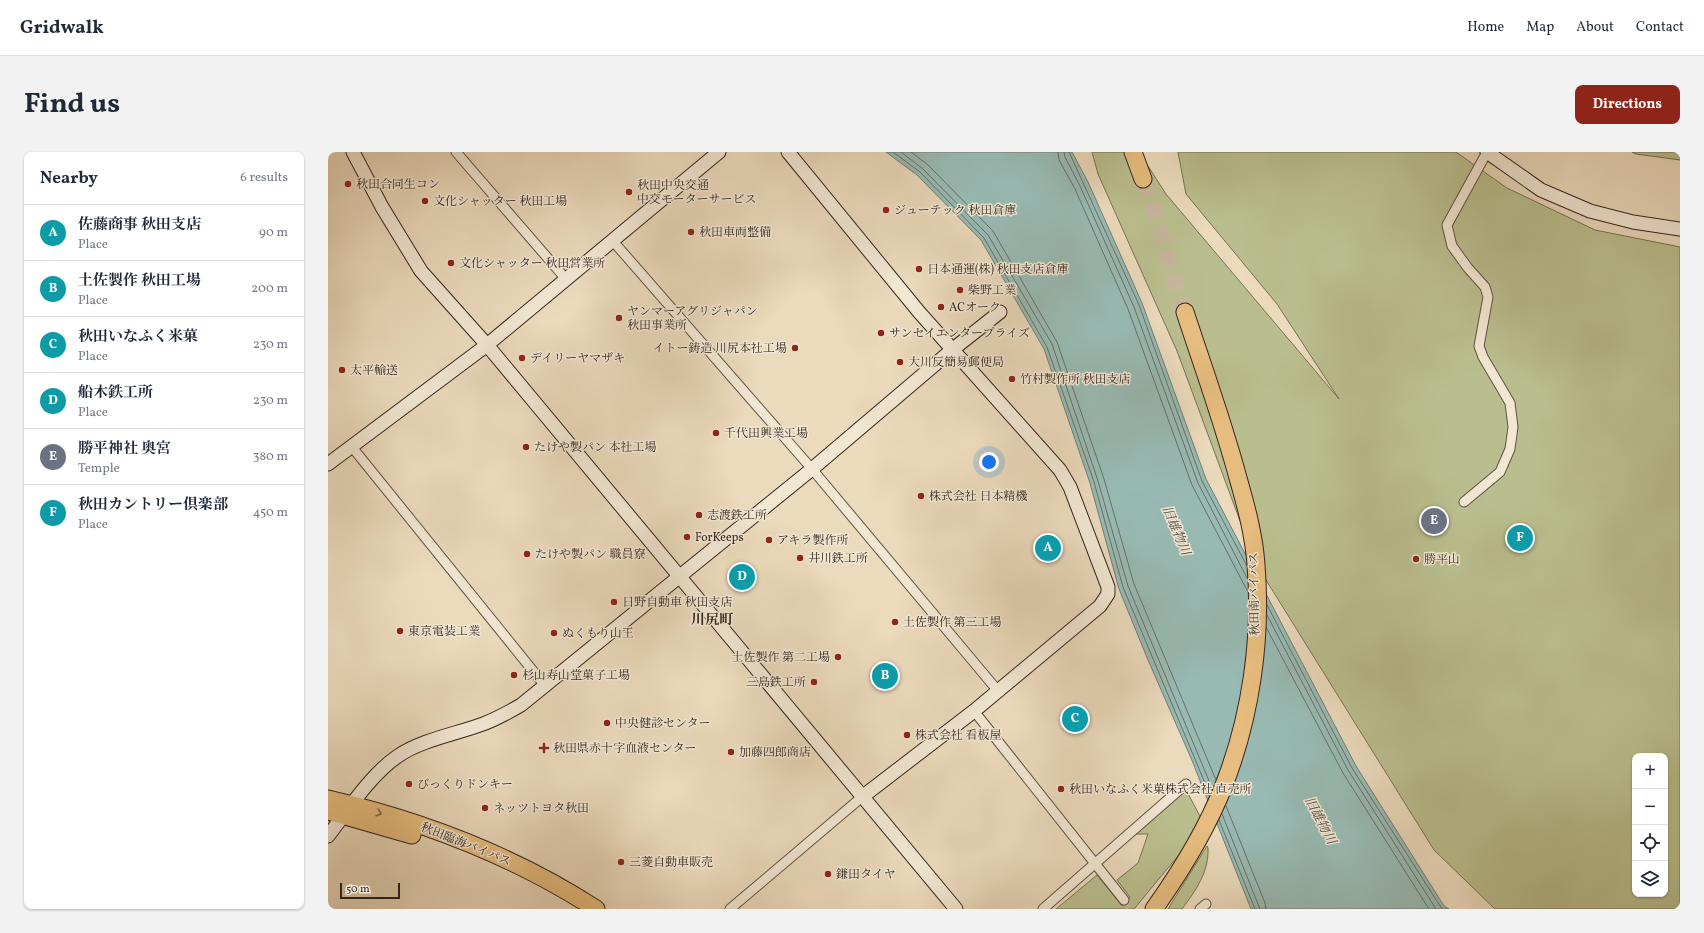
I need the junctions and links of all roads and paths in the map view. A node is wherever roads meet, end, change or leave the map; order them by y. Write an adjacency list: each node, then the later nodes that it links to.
1 (353, 152): 13 (street)
2 (456, 152): 10 (street)
3 (719, 152): 9 (street)
4 (788, 152): 14 (street)
5 (1134, 152): 7 (highway)
6 (1487, 152): 8 (street); 18 (street)
7 (1143, 179)
8 (1680, 229)
9 (612, 240): 10 (street); 17 (street)
10 (566, 278): 13 (street)
11 (1000, 312): 14 (street)
12 (1185, 312): 29 (highway, 秋田南バイパス)
13 (488, 345): 15 (street); 19 (street)
14 (952, 350): 17 (street); 21 (street)
15 (352, 447): 16 (street); 20 (street)
16 (328, 464)
17 (812, 469): 19 (street); 21 (street)
18 (1464, 502)
19 (679, 578): 20 (street); 24 (street)
20 (546, 687): 26 (street)
21 (998, 691): 22 (street)
22 (974, 711): 24 (street); 30 (street)
23 (1186, 784): 30 (street)
24 (862, 797): 34 (street); 35 (street)
25 (328, 799): 26 (highway, 秋田臨海バイパス)
26 (348, 810): 27 (highway, 秋田臨海バイパス); 28 (street); 32 (highway, 秋田臨海バイパス); 33 (highway, 秋田臨海バイパス, one-way to 33)
27 (328, 811)
28 (328, 836)
29 (1192, 850): 37 (highway, 秋田南バイパス); 38 (highway, 秋田南バイパス)
30 (1096, 864): 31 (street); 36 (street)
31 (1124, 900)
32 (576, 909)
33 (596, 909)
34 (730, 909)
35 (956, 909)
36 (1042, 909)
37 (1142, 909)
38 (1154, 909)

